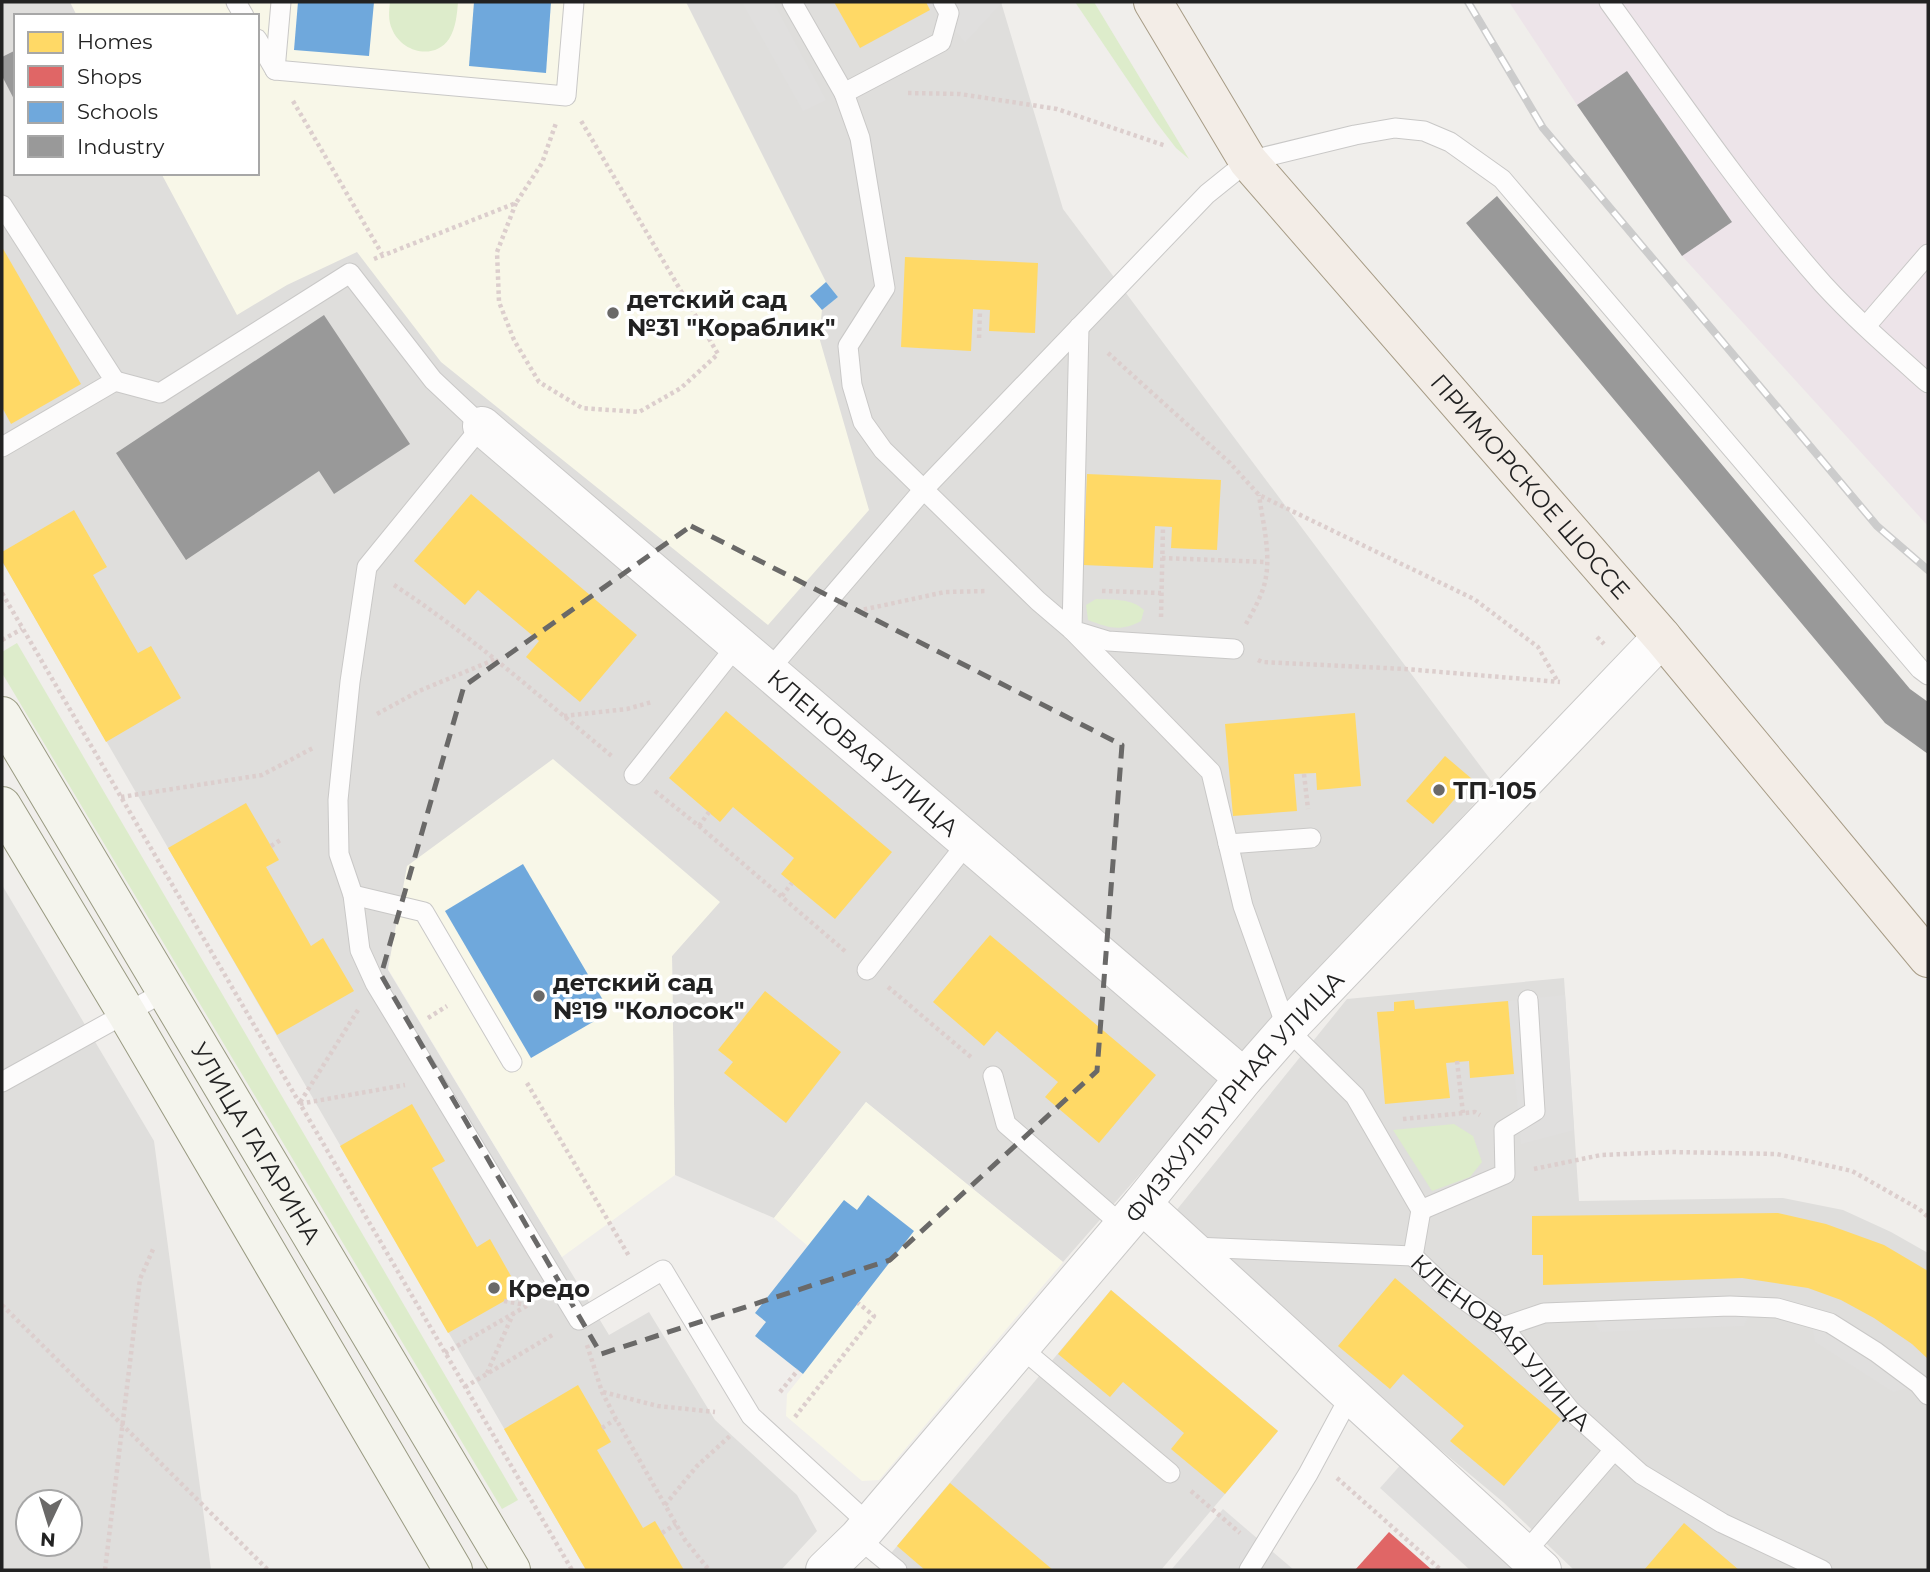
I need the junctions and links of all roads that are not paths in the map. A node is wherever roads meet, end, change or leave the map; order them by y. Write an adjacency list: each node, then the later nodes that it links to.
1 (281, 2): 8 (lane)
2 (574, 2): 8 (lane)
3 (792, 2): 9 (lane)
4 (943, 2): 9 (lane)
5 (1153, 2): 10 (main road, ПРИМОРСКОЕ ШОССЕ)
6 (1609, 2): 13 (lane)
7 (259, 42): 8 (lane)
8 (275, 70)
9 (844, 93): 19 (lane)
10 (1248, 161): 14 (lane); 21 (main road, ПРИМОРСКОЕ ШОССЕ); 25 (lane)
11 (2, 205): 15 (lane)
12 (1928, 254): 13 (lane)
13 (1866, 326): 16 (lane)
14 (1079, 327): 19 (lane); 20 (lane)
15 (114, 382): 17 (lane); 18 (lane)
16 (1928, 383)
17 (482, 426): 22 (street, КЛЕНОВАЯ УЛИЦА); 32 (lane)
18 (2, 447)
19 (924, 489): 20 (lane); 24 (lane)
20 (1072, 630): 23 (lane); 31 (lane)
21 (1662, 637): 33 (main road, ПРИМОРСКОЕ ШОССЕ); 38 (street, ФИЗКУЛЬТУРНАЯ УЛИЦА)
22 (737, 645): 24 (street, КЛЕНОВАЯ УЛИЦА); 27 (lane)
23 (1234, 649)
24 (768, 671): 30 (street, КЛЕНОВАЯ УЛИЦА)
25 (1928, 675)
26 (2, 716): 35 (main road, УЛИЦА ГАГАРИНА)
27 (634, 775)
28 (2, 806): 37 (main road, УЛИЦА ГАГАРИНА)
29 (1311, 838): 31 (lane)
30 (968, 842): 34 (lane); 41 (street, КЛЕНОВАЯ УЛИЦА)
31 (1228, 844): 38 (lane)
32 (353, 895): 39 (lane); 53 (lane)
33 (1928, 958)
34 (867, 970)
35 (166, 991): 37 (lane); 56 (main road, УЛИЦА ГАГАРИНА)
36 (1528, 1000): 43 (lane)
37 (127, 1014): 42 (lane); 55 (main road, УЛИЦА ГАГАРИНА)
38 (1287, 1029): 41 (street, ФИЗКУЛЬТУРНАЯ УЛИЦА); 43 (lane, КЛЕНОВАЯ УЛИЦА)
39 (512, 1062)
40 (993, 1076): 44 (lane)
41 (1244, 1078): 44 (street, ФИЗКУЛЬТУРНАЯ УЛИЦА)
42 (2, 1082)
43 (1422, 1210): 46 (lane, КЛЕНОВАЯ УЛИЦА)
44 (1133, 1215): 45 (street); 48 (street, ФИЗКУЛЬТУРНАЯ УЛИЦА)
45 (1187, 1247): 46 (lane); 50 (street)
46 (1413, 1256): 47 (lane, КЛЕНОВАЯ УЛИЦА)
47 (1503, 1327): 49 (lane); 51 (lane, КЛЕНОВАЯ УЛИЦА)
48 (1020, 1347): 52 (lane); 53 (street, ФИЗКУЛЬТУРНАЯ УЛИЦА)
49 (1928, 1395)
50 (1350, 1396): 54 (street); 59 (lane)
51 (1614, 1450): 54 (lane); 60 (lane, КЛЕНОВАЯ УЛИЦА)
52 (1170, 1473)
53 (864, 1531): 57 (street, ФИЗКУЛЬТУРНАЯ УЛИЦА); 58 (lane)
54 (1533, 1562)
55 (453, 1570)
56 (511, 1570)
57 (825, 1570)
58 (897, 1570)
59 (1249, 1570)
60 (1822, 1570)

